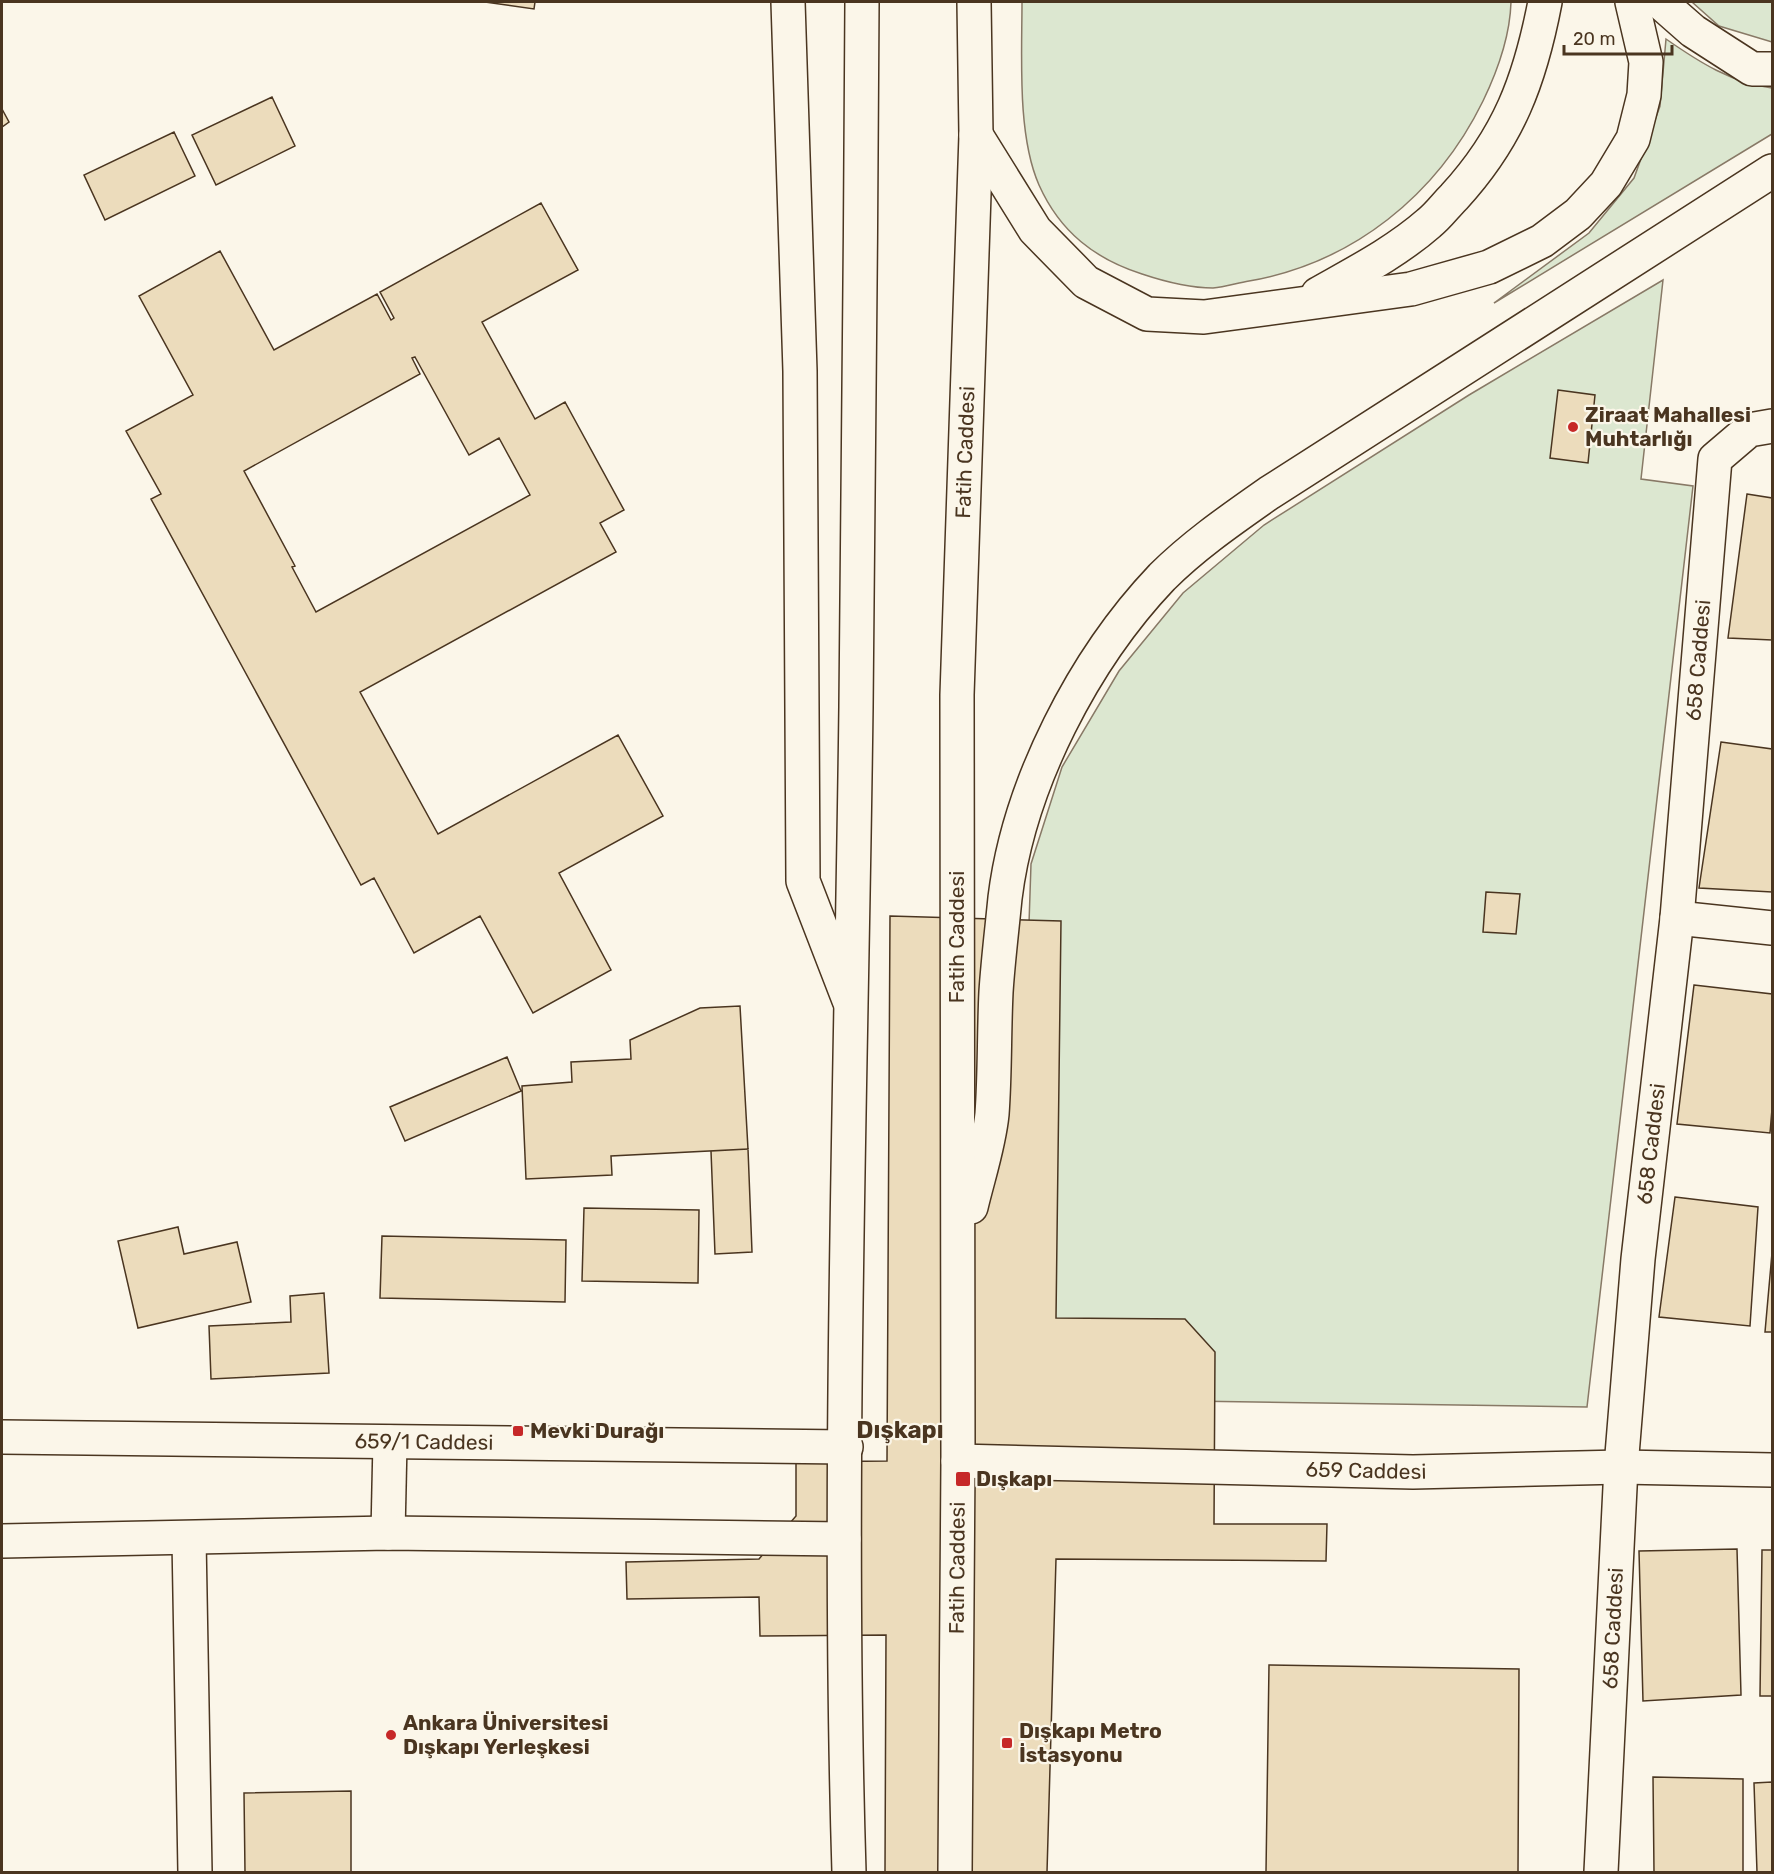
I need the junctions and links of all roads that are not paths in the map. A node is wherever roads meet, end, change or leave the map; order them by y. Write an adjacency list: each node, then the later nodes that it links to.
1 (788, 2): 14 (main road)
2 (862, 2): 14 (main road)
3 (974, 2): 8 (main road, Fatih Caddesi)
4 (1545, 2): 10 (main road)
5 (1632, 2): 10 (main road)
6 (1660, 2): 7 (main road)
7 (1773, 69)
8 (976, 135): 10 (main road); 15 (main road, Fatih Caddesi)
9 (1773, 171): 15 (main road)
10 (1303, 303)
11 (1761, 428): 12 (main road, 658 Caddesi)
12 (1677, 918): 13 (main road); 20 (main road, 658 Caddesi)
13 (1773, 928)
14 (849, 1000): 18 (main road)
15 (958, 1265): 19 (main road, Fatih Caddesi)
16 (2, 1437): 17 (main road, 659/1 Caddesi)
17 (390, 1442): 18 (main road, 659/1 Caddesi); 22 (main road)
18 (846, 1447): 24 (main road)
19 (958, 1461): 20 (main road, 659 Caddesi); 28 (main road, Fatih Caddesi)
20 (1621, 1467): 21 (main road, 659 Caddesi); 29 (main road, 658 Caddesi)
21 (1773, 1470)
22 (388, 1533): 23 (main road); 24 (main road)
23 (189, 1539): 25 (main road); 26 (main road)
24 (844, 1539): 27 (main road)
25 (2, 1541)
26 (195, 1872)
27 (849, 1872)
28 (955, 1872)
29 (1601, 1872)

